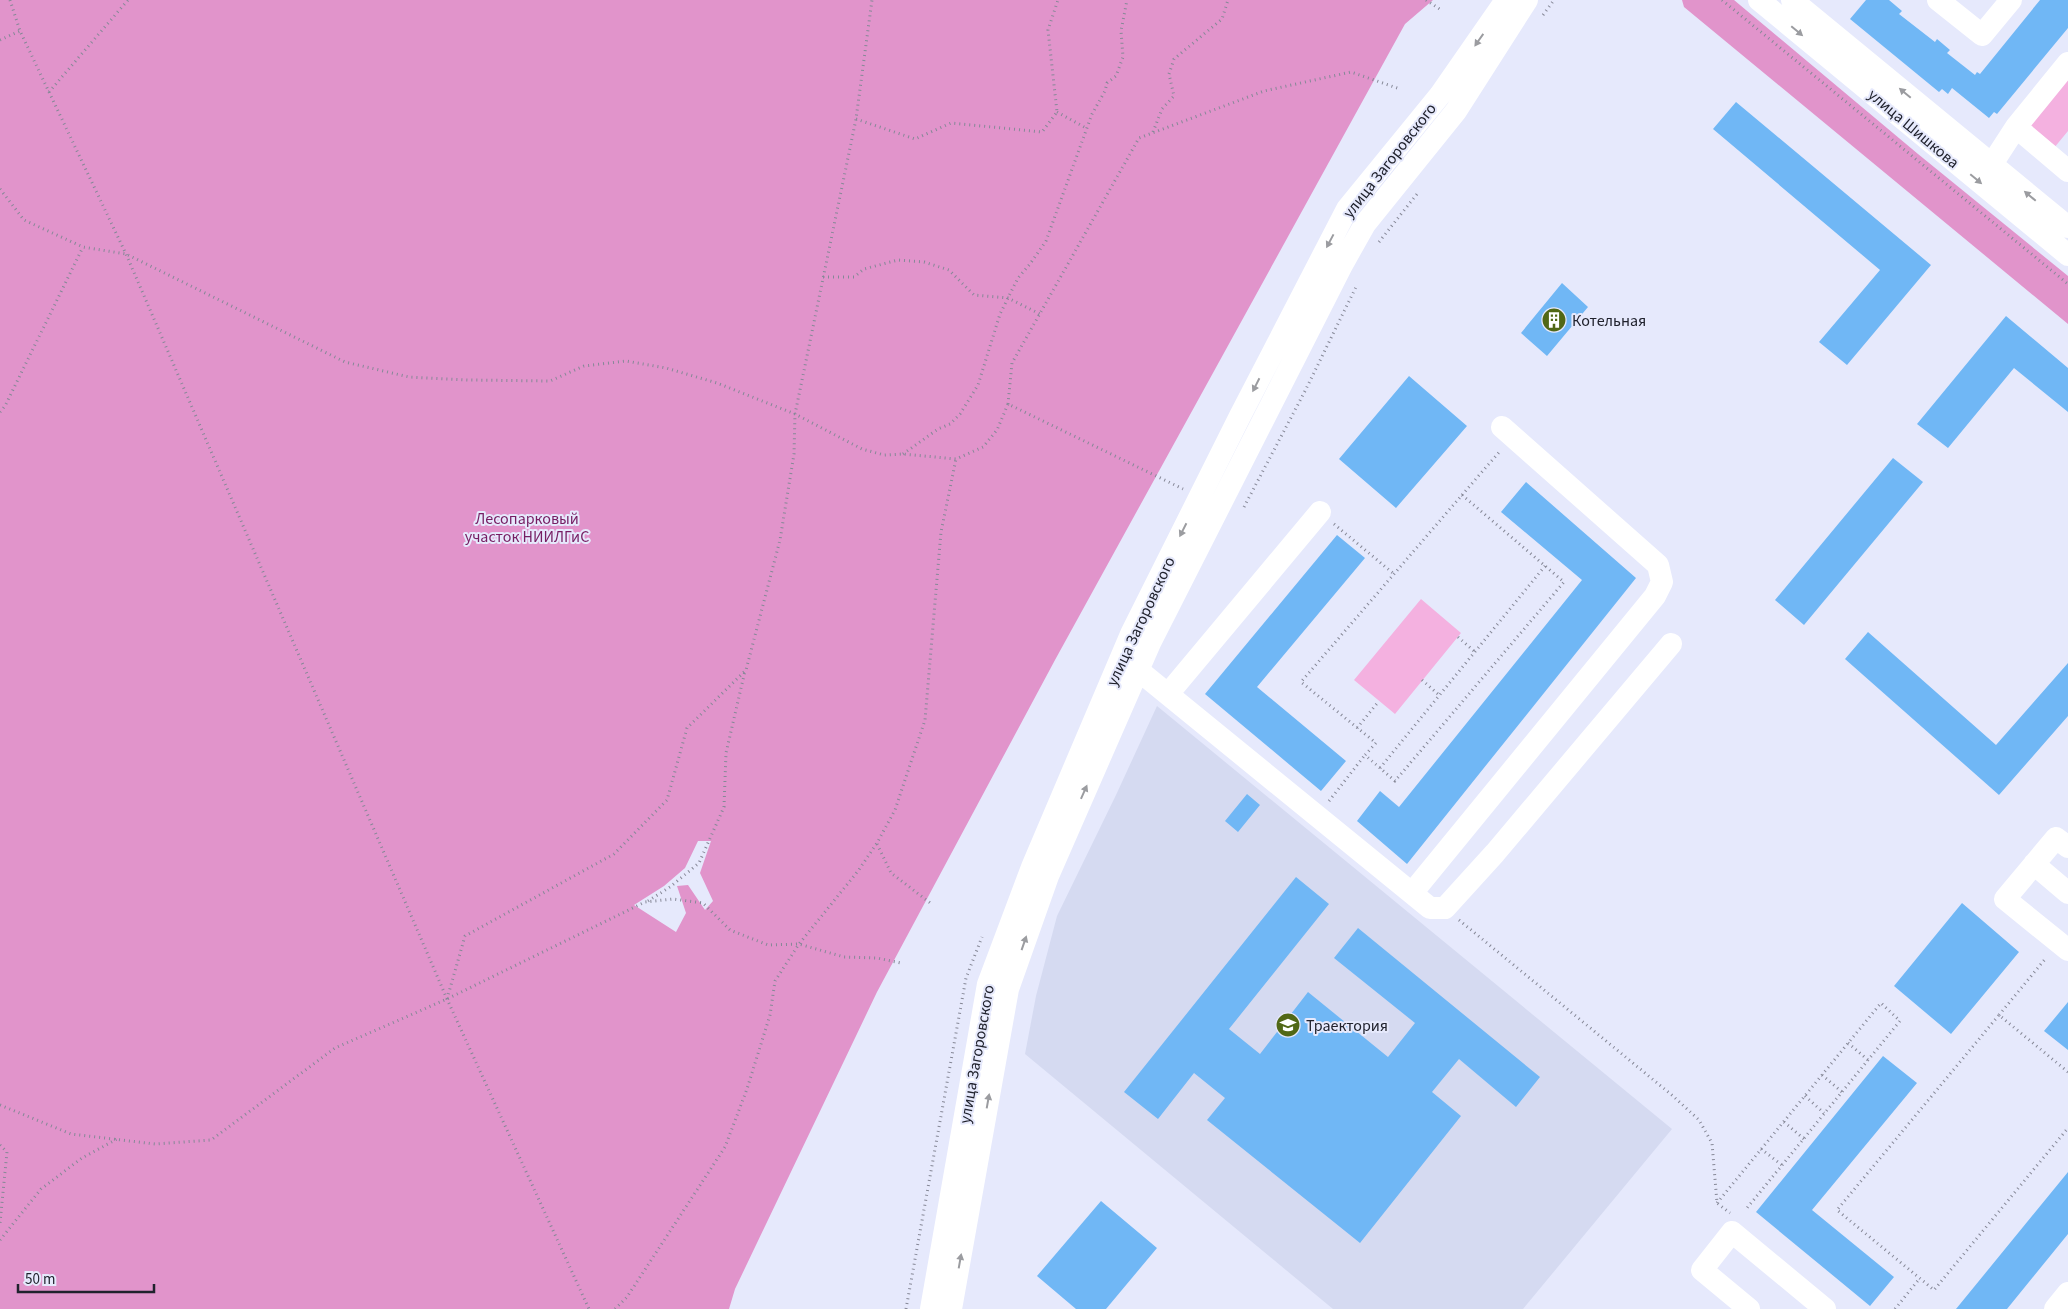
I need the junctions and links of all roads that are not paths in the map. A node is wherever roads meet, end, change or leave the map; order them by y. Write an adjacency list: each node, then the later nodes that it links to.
1 (1506, 0): 24 (street, улица Загоровского, one-way to 24)
2 (1527, 0): 16 (street, улица Загоровского)
3 (1759, 0): 12 (street, улица Шишкова, one-way to 12)
4 (1792, 0): 9 (street, улица Шишкова, one-way to 4)
5 (1938, 0): 6 (street)
6 (2011, 0)
7 (2068, 63): 8 (street)
8 (2016, 127): 9 (street); 10 (street)
9 (1992, 164): 11 (street, улица Шишкова, one-way to 9)
10 (2068, 171)
11 (2067, 224)
12 (2068, 255)
13 (1508, 432): 20 (street)
14 (1320, 512): 17 (street)
15 (1671, 644): 20 (street)
16 (1138, 670): 17 (street); 25 (street, улица Загоровского, one-way to 16)
17 (1168, 694): 20 (street)
18 (2068, 847): 19 (street)
19 (2034, 864): 21 (street); 22 (street)
20 (1412, 893)
21 (2068, 893)
22 (2063, 946)
23 (2068, 1293): 28 (street)
24 (930, 1309)
25 (951, 1309)
26 (1749, 1309): 27 (street)
27 (1825, 1309)
28 (2055, 1309)

